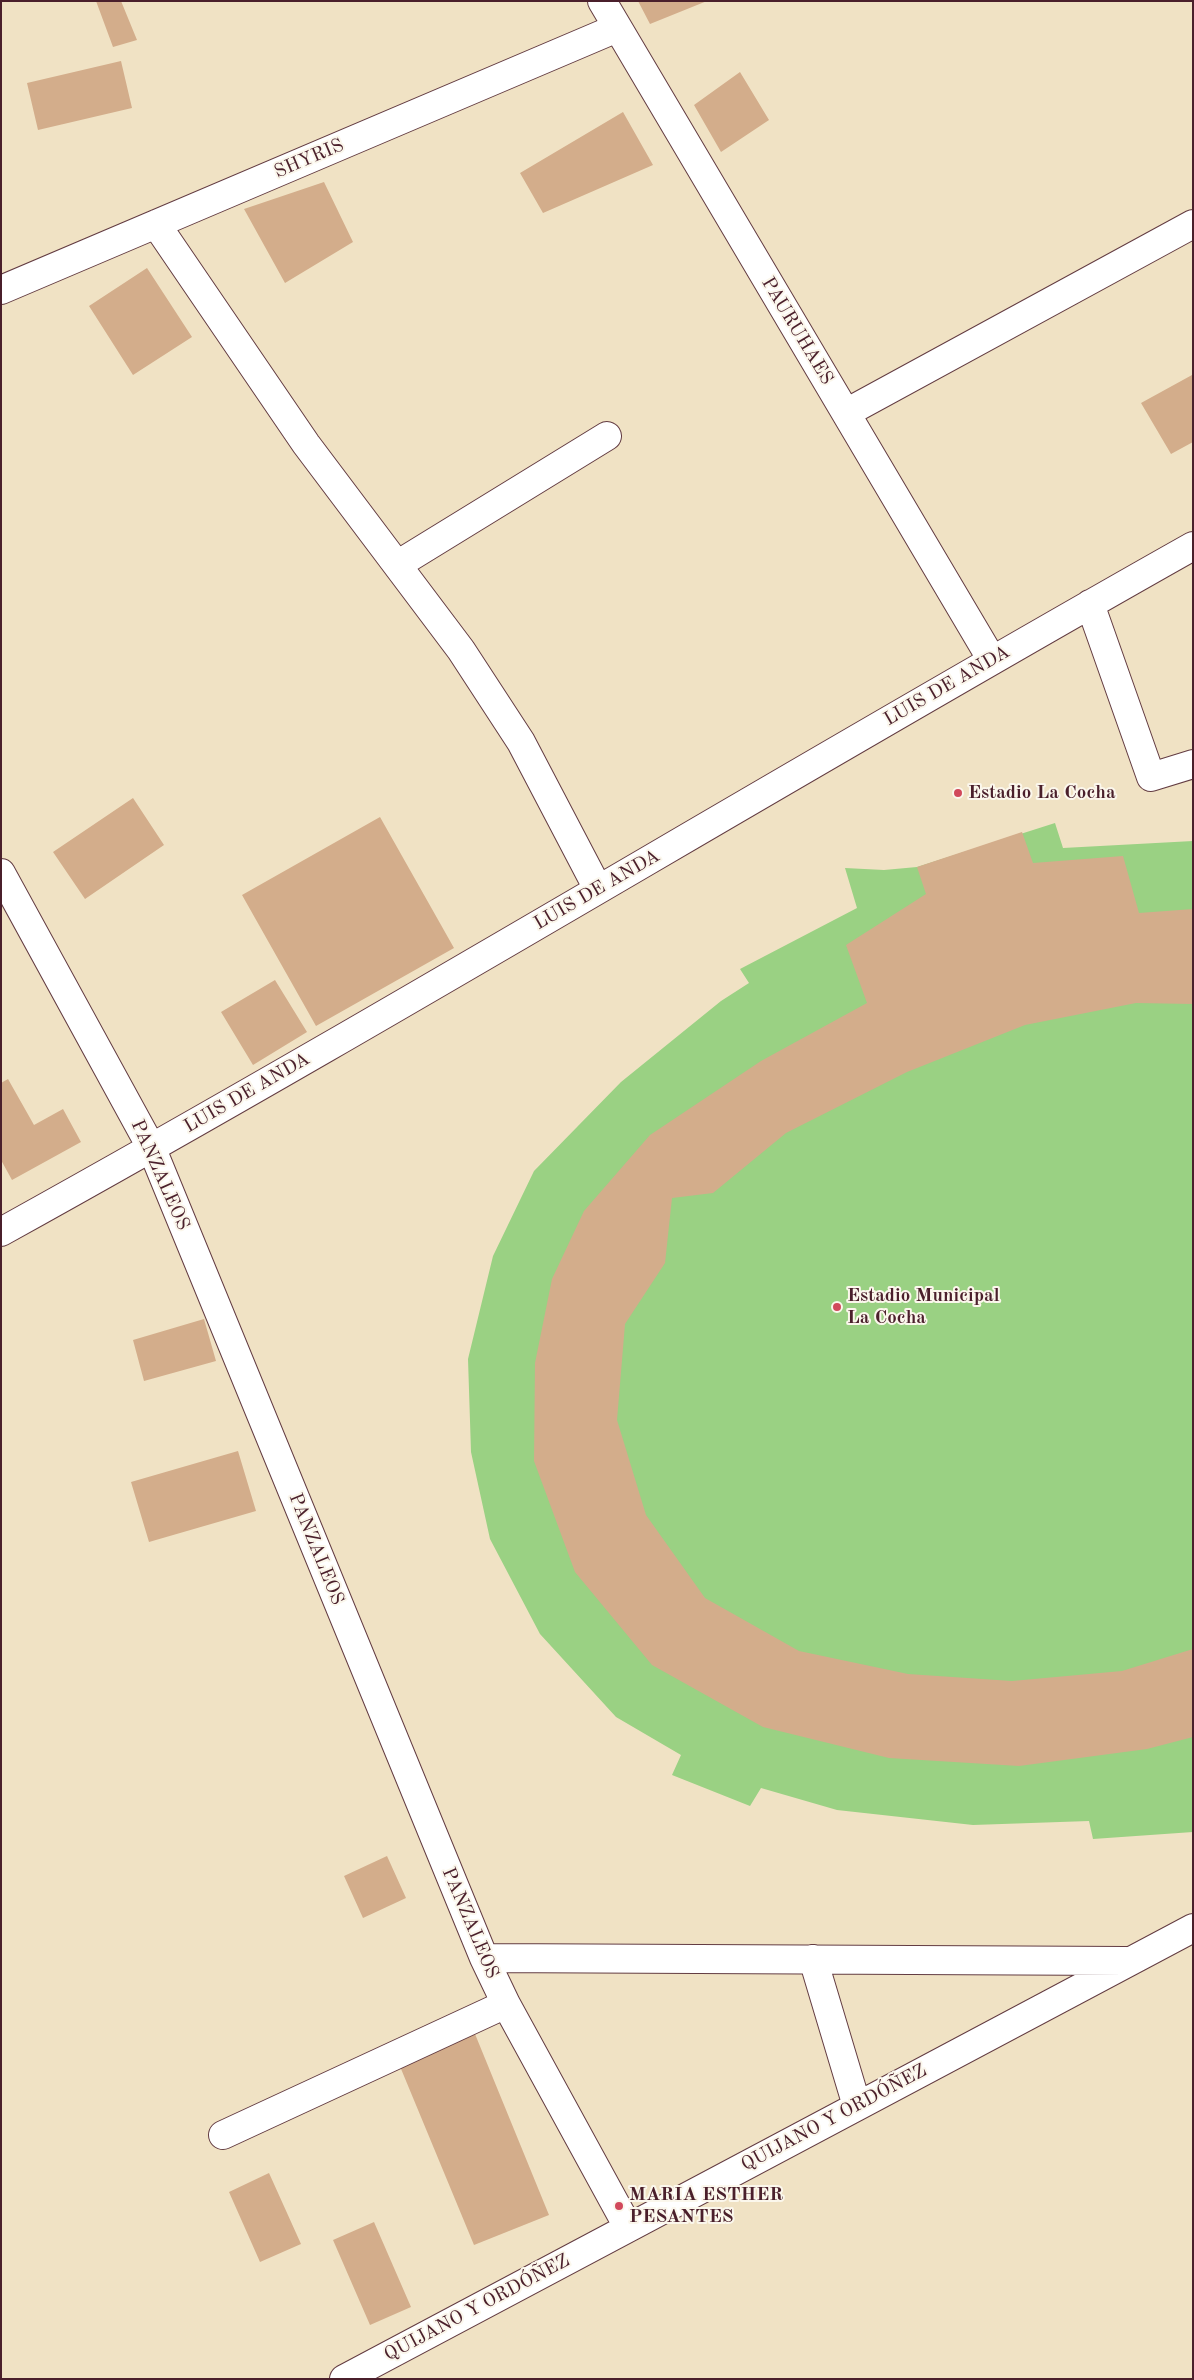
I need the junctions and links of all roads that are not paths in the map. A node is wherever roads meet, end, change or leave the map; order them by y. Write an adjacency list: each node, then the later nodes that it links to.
1 (602, 1): 2 (street, PAURUHAES)
2 (617, 28): 3 (street, SHYRIS); 6 (street, PAURUHAES)
3 (156, 224): 5 (street, SHYRIS); 9 (street)
4 (1193, 224): 6 (street)
5 (1, 290)
6 (846, 413): 11 (street, PAURUHAES)
7 (607, 436): 9 (street)
8 (1192, 549): 10 (street, LUIS DE ANDA)
9 (397, 565): 14 (street)
10 (1090, 604): 11 (street, LUIS DE ANDA); 12 (street)
11 (992, 660): 14 (street, LUIS DE ANDA)
12 (1193, 764)
13 (1, 872): 15 (street, PANZALEOS)
14 (598, 889): 15 (street, LUIS DE ANDA)
15 (152, 1149): 16 (street, LUIS DE ANDA); 18 (street, PANZALEOS)
16 (1, 1232)
17 (1193, 1928): 20 (street, QUIJANO Y ORDÓÑEZ)
18 (484, 1958): 19 (street); 21 (street, PANZALEOS)
19 (813, 1959): 20 (street); 22 (street)
20 (1130, 1962): 22 (street, QUIJANO Y ORDÓÑEZ)
21 (506, 2004): 23 (street); 24 (street, PANZALEOS)
22 (857, 2106): 24 (street, QUIJANO Y ORDÓÑEZ)
23 (223, 2135)
24 (628, 2227): 25 (street, QUIJANO Y ORDÓÑEZ)
25 (344, 2379)

